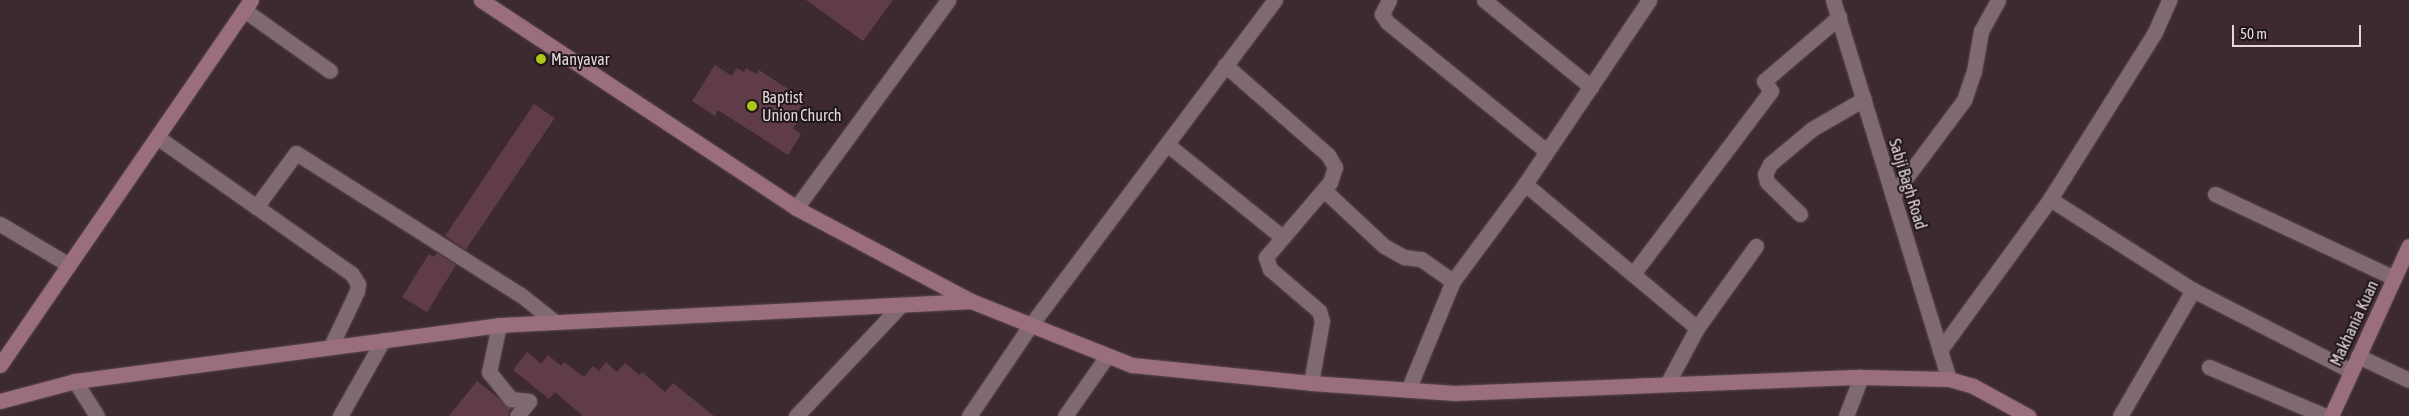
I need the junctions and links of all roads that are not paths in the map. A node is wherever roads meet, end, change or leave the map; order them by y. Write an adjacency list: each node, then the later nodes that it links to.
1 (481, 0): 25 (main road)
2 (948, 0): 25 (street)
3 (1275, 0): 12 (street)
4 (1389, 0): 18 (street)
5 (1484, 0): 14 (street)
6 (1650, 0): 14 (street)
7 (1833, 0): 11 (street, Sabji Bagh Road)
8 (1998, 0): 22 (street)
9 (2168, 0): 23 (street)
10 (247, 5): 13 (street); 16 (main road)
11 (1839, 17): 15 (street, Sabji Bagh Road); 32 (street)
12 (1225, 65): 17 (street); 20 (street)
13 (330, 71)
14 (1591, 87): 18 (street)
15 (1864, 99): 22 (street, Sabji Bagh Road); 26 (street)
16 (157, 137): 24 (street); 31 (main road)
17 (1168, 145): 28 (street); 40 (street)
18 (1545, 150): 19 (street)
19 (1525, 184): 32 (street); 34 (street)
20 (1324, 190): 28 (street); 34 (street)
21 (2215, 194): 33 (street)
22 (1893, 195): 44 (street, Sabji Bagh Road)
23 (2050, 200): 35 (street); 44 (street)
24 (256, 207): 38 (street); 43 (street)
25 (796, 208): 36 (main road)
26 (1800, 214)
27 (0, 224): 31 (street)
28 (1282, 236): 54 (street)
29 (1756, 246): 41 (street)
30 (2409, 246): 33 (main road, Makhania Kuan)
31 (69, 266): 47 (main road)
32 (1633, 274): 41 (street)
33 (2394, 278): 46 (main road, Makhania Kuan)
34 (1453, 282): 56 (street)
35 (2193, 290): 49 (street); 66 (street)
36 (971, 301): 37 (main road); 40 (main road)
37 (901, 305): 38 (main road); 61 (street)
38 (554, 322): 39 (main road)
39 (499, 325): 42 (main road); 60 (street)
40 (1030, 326): 45 (main road); 62 (street)
41 (1697, 328): 55 (street)
42 (383, 340): 43 (main road); 59 (street)
43 (331, 346): 52 (main road)
44 (1940, 350): 51 (street, Sabji Bagh Road)
45 (1107, 356): 54 (main road); 63 (street)
46 (2358, 356): 49 (main road, Makhania Kuan); 53 (street)
47 (0, 365)
48 (2209, 368): 67 (street)
49 (2351, 371): 68 (main road, Makhania Kuan)
50 (1861, 377): 51 (main road); 55 (main road); 64 (street)
51 (1949, 379): 65 (main road)
52 (75, 380): 57 (main road); 58 (street)
53 (2409, 380)
54 (1311, 383): 56 (main road)
55 (1667, 384): 56 (main road)
56 (1408, 390)
57 (0, 400)
58 (97, 416)
59 (340, 416)
60 (517, 416)
61 (796, 416)
62 (969, 416)
63 (1065, 416)
64 (1846, 416)
65 (2028, 416)
66 (2120, 416)
67 (2325, 416)
68 (2331, 416)

